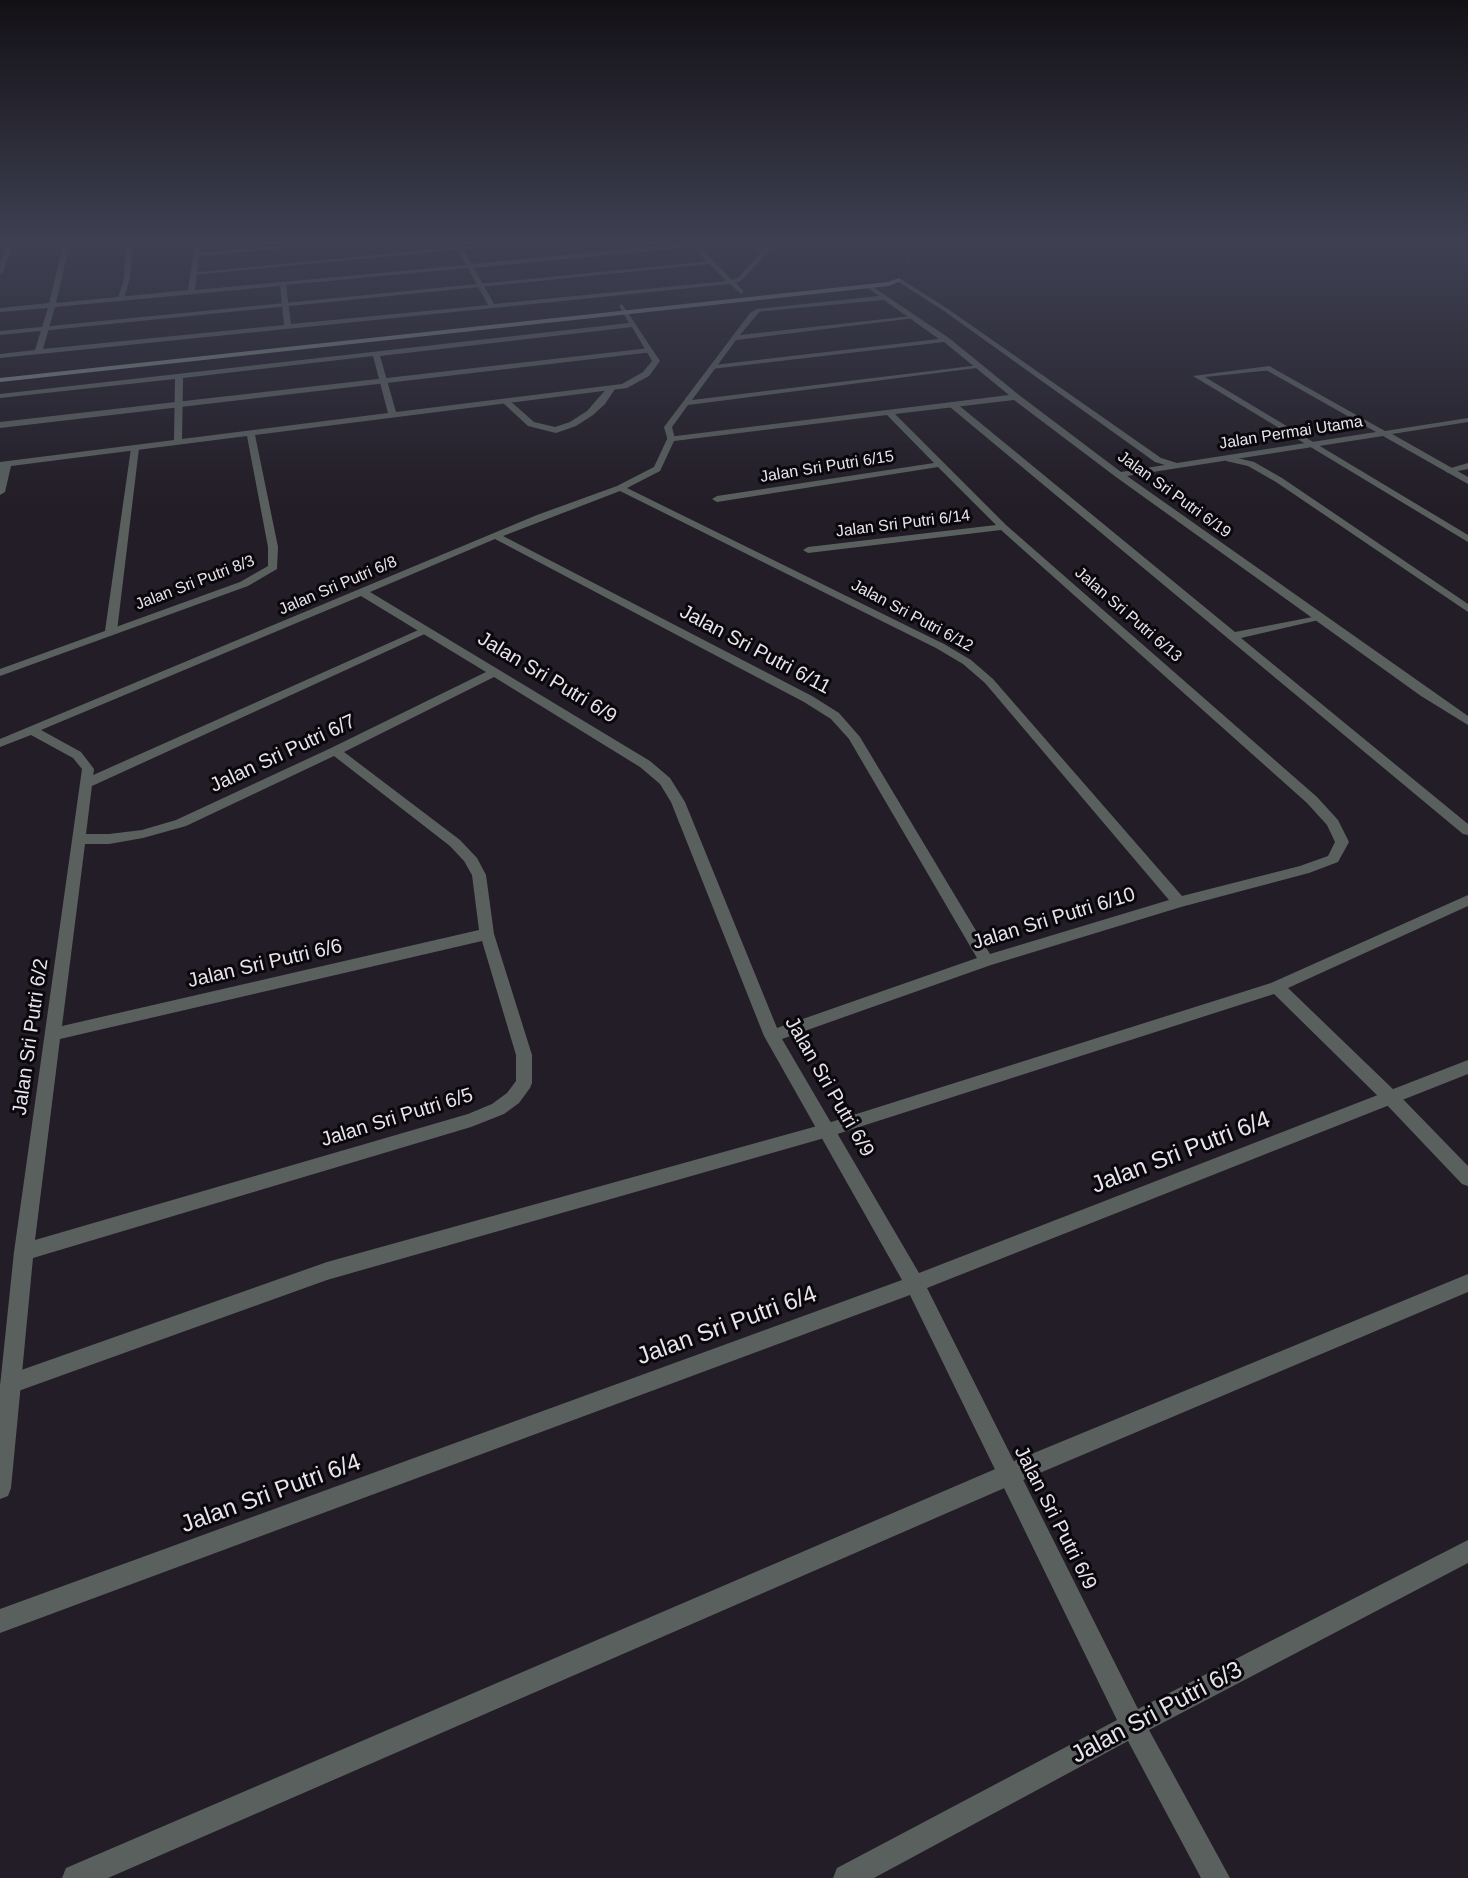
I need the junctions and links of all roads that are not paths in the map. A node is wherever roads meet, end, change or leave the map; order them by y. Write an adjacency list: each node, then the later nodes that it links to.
1 (31, 330): 12 (street)
2 (45, 330): 16 (street)
3 (262, 330): 16 (street)
4 (411, 330): 19 (street)
5 (443, 330): 23 (street)
6 (591, 330): 17 (street)
7 (635, 330): 15 (street)
8 (741, 330): 13 (street)
9 (809, 330): 13 (street)
10 (930, 330): 14 (street, Jalan Sri Putri 6/19)
11 (974, 330): 45 (street)
12 (0, 333)
13 (735, 338): 20 (street)
14 (946, 340): 20 (street); 21 (street, Jalan Sri Putri 6/19)
15 (650, 350): 24 (street); 25 (street)
16 (38, 352): 18 (street)
17 (376, 354): 22 (street); 24 (street)
18 (0, 356)
19 (138, 356)
20 (714, 367): 30 (street)
21 (980, 367): 27 (street, Jalan Sri Putri 6/19); 30 (street)
22 (179, 376): 26 (street); 29 (street)
23 (0, 380)
24 (382, 381): 29 (street); 33 (street)
25 (611, 389): 28 (street); 28 (street)
26 (0, 396)
27 (1016, 397): 31 (street); 48 (street, Jalan Sri Putri 6/19)
28 (507, 402): 33 (street)
29 (179, 404): 35 (street); 39 (street)
30 (687, 404): 38 (street, Jalan Sri Putri 6/8)
31 (953, 405): 32 (street); 62 (street)
32 (889, 413): 38 (street); 43 (street, Jalan Sri Putri 6/13)
33 (393, 416): 37 (street)
34 (1468, 420): 36 (street, Jalan Permai Utama)
35 (0, 425)
36 (1384, 433): 40 (street, Jalan Permai Utama); 40 (street); 47 (street)
37 (250, 434): 39 (street); 61 (street, Jalan Sri Putri 8/3)
38 (671, 439): 50 (street, Jalan Sri Putri 6/8)
39 (178, 443): 41 (street)
40 (1313, 445): 42 (street, Jalan Permai Utama); 55 (street)
41 (135, 448): 44 (street); 61 (street)
42 (1229, 459): 45 (street, Jalan Permai Utama); 58 (street)
43 (941, 464): 52 (street, Jalan Sri Putri 6/15); 53 (street, Jalan Sri Putri 6/13)
44 (3, 465): 51 (street)
45 (1177, 466): 48 (street, Jalan Permai Utama)
46 (1468, 466): 47 (street)
47 (1448, 470): 49 (street)
48 (1119, 475): 59 (street, Jalan Sri Putri 6/19)
49 (1468, 481)
50 (620, 488): 54 (street, Jalan Sri Putri 6/8); 74 (street, Jalan Sri Putri 6/12)
51 (0, 492)
52 (717, 499)
53 (1003, 527): 56 (street, Jalan Sri Putri 6/14); 72 (street, Jalan Sri Putri 6/13)
54 (495, 536): 57 (street, Jalan Sri Putri 6/8); 76 (street, Jalan Sri Putri 6/11)
55 (1468, 539)
56 (808, 550)
57 (363, 592): 60 (street, Jalan Sri Putri 6/9); 66 (street, Jalan Sri Putri 6/8)
58 (1468, 609)
59 (1319, 617): 62 (street); 65 (street, Jalan Sri Putri 6/19)
60 (425, 630): 63 (street, Jalan Sri Putri 6/9); 69 (street)
61 (111, 631): 64 (street, Jalan Sri Putri 8/3)
62 (1234, 636): 70 (street)
63 (495, 672): 68 (street, Jalan Sri Putri 6/7); 79 (street, Jalan Sri Putri 6/9)
64 (0, 673)
65 (1468, 721)
66 (31, 730): 67 (street, Jalan Sri Putri 6/8); 69 (street, Jalan Sri Putri 6/2)
67 (0, 743)
68 (336, 752): 71 (street, Jalan Sri Putri 6/7); 75 (street, Jalan Sri Putri 6/5)
69 (87, 783): 71 (street, Jalan Sri Putri 6/2)
70 (1468, 831)
71 (78, 839): 78 (street, Jalan Sri Putri 6/2)
72 (1342, 842): 74 (street, Jalan Sri Putri 6/10)
73 (1468, 900): 77 (street)
74 (1179, 902): 76 (street, Jalan Sri Putri 6/10)
75 (487, 934): 78 (street, Jalan Sri Putri 6/6); 84 (street, Jalan Sri Putri 6/5)
76 (986, 961): 79 (street, Jalan Sri Putri 6/10)
77 (1277, 987): 81 (street); 82 (street)
78 (52, 1035): 84 (street, Jalan Sri Putri 6/2)
79 (772, 1036): 82 (street, Jalan Sri Putri 6/9)
80 (1468, 1067): 81 (street, Jalan Sri Putri 6/4)
81 (1391, 1098): 83 (street); 86 (street, Jalan Sri Putri 6/4)
82 (828, 1130): 86 (street, Jalan Sri Putri 6/9); 87 (street)
83 (1468, 1178)
84 (24, 1252): 87 (street, Jalan Sri Putri 6/2)
85 (1468, 1283): 88 (street)
86 (915, 1284): 88 (street, Jalan Sri Putri 6/9); 91 (street, Jalan Sri Putri 6/4)
87 (10, 1384): 89 (street, Jalan Sri Putri 6/2)
88 (1008, 1475): 92 (street, Jalan Sri Putri 6/9); 93 (street)
89 (0, 1488)
90 (1468, 1551): 92 (street, Jalan Sri Putri 6/3)
91 (0, 1621)
92 (1134, 1725): 94 (street, Jalan Sri Putri 6/3); 95 (street, Jalan Sri Putri 6/9)
93 (76, 1878)
94 (847, 1878)
95 (1216, 1878)

